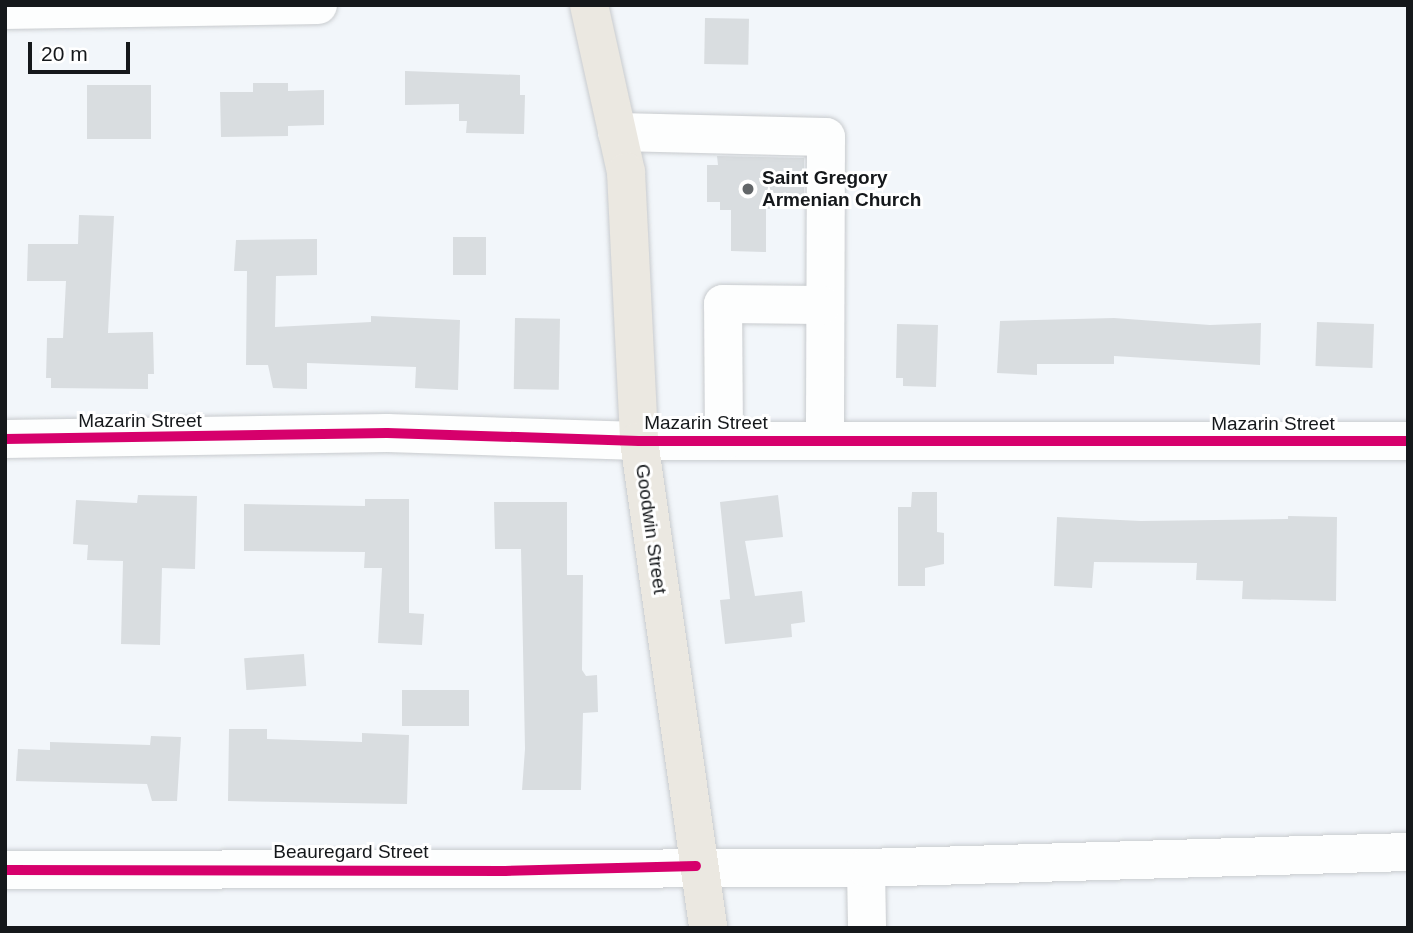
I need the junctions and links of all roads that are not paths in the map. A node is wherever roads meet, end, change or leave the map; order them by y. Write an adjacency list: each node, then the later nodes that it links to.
1 (318, 5): 3 (street)
2 (589, 5): 4 (main road, Goodwin Street)
3 (5, 10)
4 (617, 132): 5 (street); 7 (main road, Goodwin Street)
5 (822, 305): 8 (street); 9 (street)
6 (5, 439): 7 (street, Mazarin Street)
7 (639, 441): 8 (street, Mazarin Street); 12 (main road, Goodwin Street)
8 (724, 441): 9 (street, Mazarin Street)
9 (825, 441): 10 (street, Mazarin Street)
10 (1408, 442)
11 (1408, 852): 13 (street, Beauregard Street)
12 (696, 866): 13 (street, Beauregard Street); 14 (street, Beauregard Street); 15 (main road, Goodwin Street)
13 (866, 868): 16 (street)
14 (5, 870)
15 (708, 928)
16 (867, 928)

